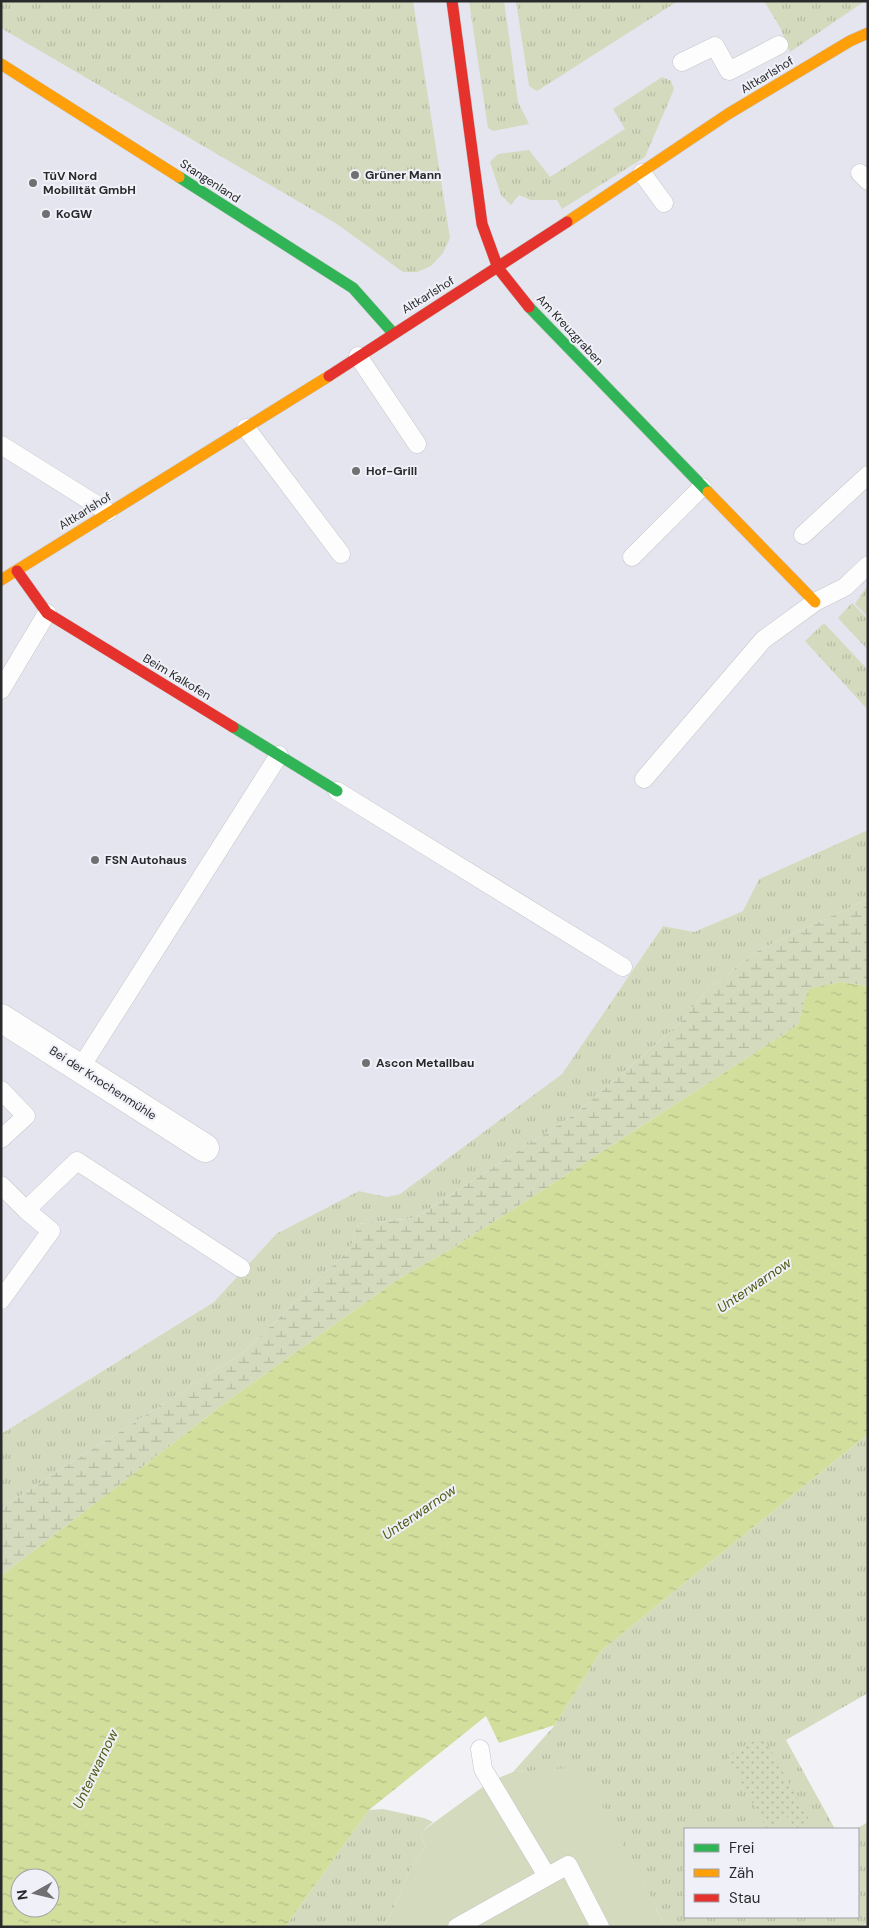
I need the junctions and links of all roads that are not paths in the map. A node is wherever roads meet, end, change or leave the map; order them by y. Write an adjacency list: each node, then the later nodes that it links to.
1 (452, 1): 8 (street, Am Kreuzgraben)
2 (868, 33): 6 (street, Altkarlshof)
3 (779, 45): 4 (lane)
4 (682, 62)
5 (1, 64): 9 (street, Stangenland)
6 (642, 173): 7 (lane); 8 (street, Altkarlshof)
7 (664, 203)
8 (498, 268): 9 (street, Altkarlshof); 15 (street, Am Kreuzgraben)
9 (393, 333): 10 (street, Altkarlshof)
10 (358, 356): 11 (street, Altkarlshof); 12 (lane)
11 (246, 428): 16 (street, Altkarlshof); 18 (lane)
12 (417, 444)
13 (1, 445): 16 (lane)
14 (868, 474): 17 (lane)
15 (702, 487): 19 (lane); 23 (street, Am Kreuzgraben)
16 (108, 512): 21 (street, Altkarlshof)
17 (803, 535)
18 (341, 554)
19 (632, 557)
20 (868, 565): 23 (lane)
21 (17, 571): 22 (street, Altkarlshof); 24 (street, Beim Kalkofen)
22 (1, 580)
23 (815, 602): 27 (lane)
24 (47, 613): 25 (lane); 26 (street, Beim Kalkofen)
25 (1, 690)
26 (279, 755): 28 (street, Beim Kalkofen); 31 (lane)
27 (644, 779)
28 (337, 791): 29 (lane)
29 (623, 967)
30 (1, 1018): 31 (street, Bei der Knochenmühle)
31 (81, 1067): 34 (street, Bei der Knochenmühle)
32 (1, 1090): 33 (lane)
33 (1, 1139)
34 (205, 1148)
35 (1, 1185): 36 (lane)
36 (26, 1210): 37 (lane); 38 (lane)
37 (241, 1268)
38 (1, 1300)
39 (480, 1749): 40 (lane)
40 (547, 1876): 41 (lane); 42 (lane)
41 (457, 1927)
42 (600, 1927)

